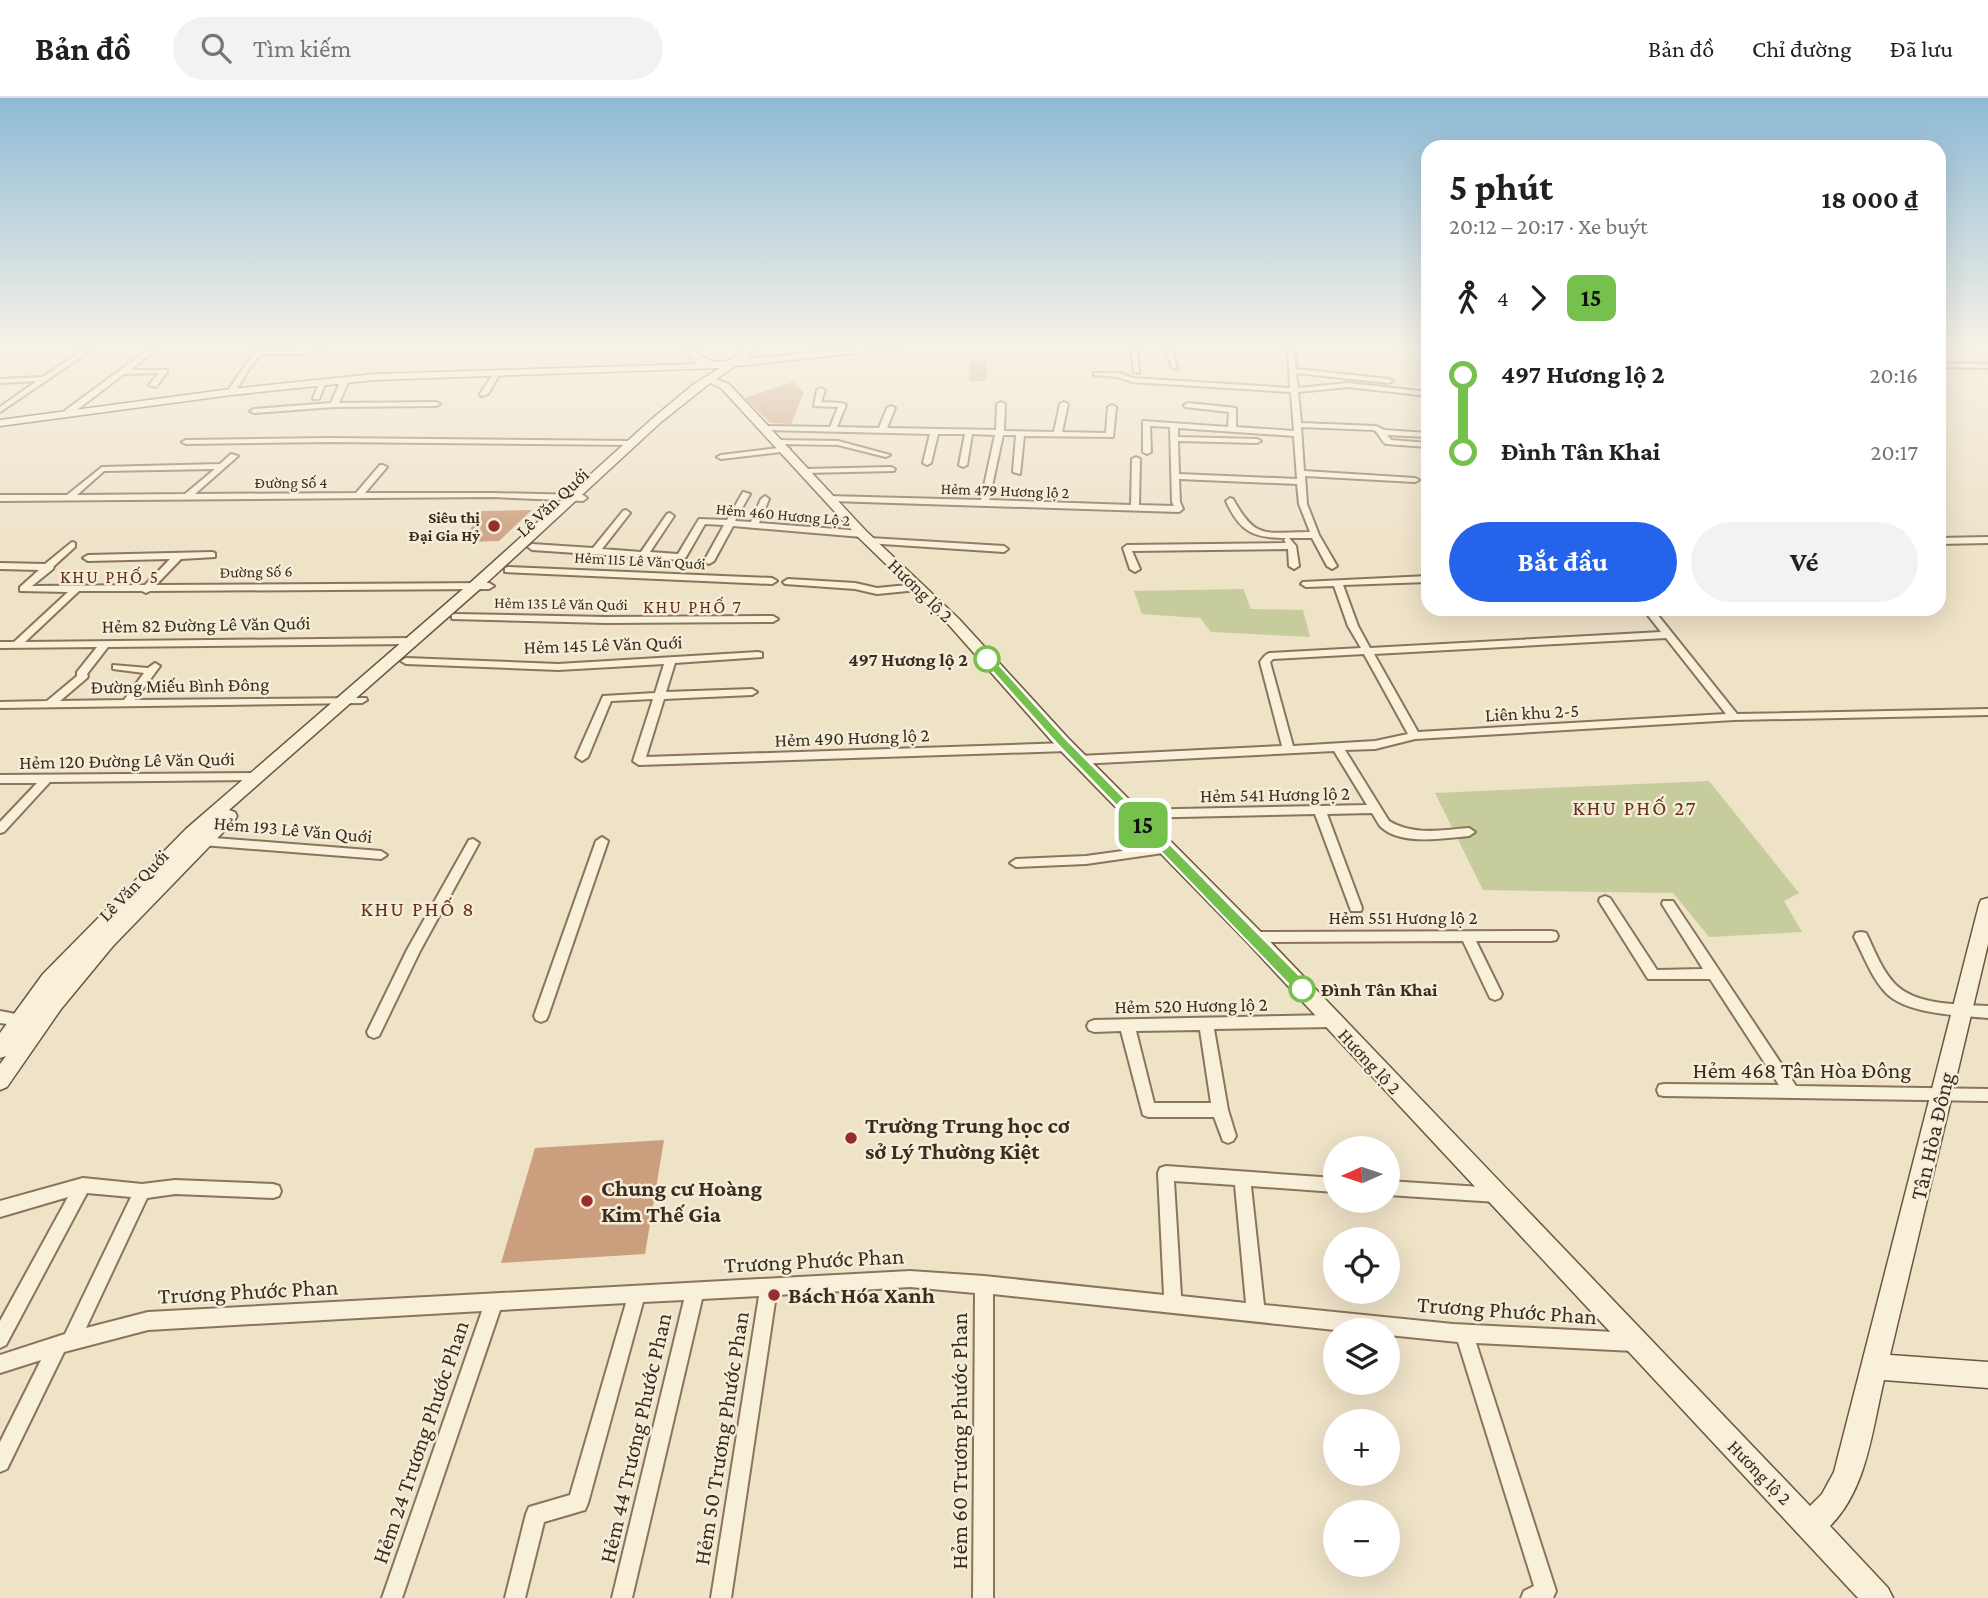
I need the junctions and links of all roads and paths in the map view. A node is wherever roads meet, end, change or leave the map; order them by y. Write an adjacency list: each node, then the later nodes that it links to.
1 (37, 418): 12 (main road)
2 (661, 418): 29 (main road, Lê Văn Quới)
3 (671, 418): 51 (main road, Lê Văn Quới)
4 (756, 418): 26 (main road, Hương lộ 2)
5 (838, 418): 14 (street)
6 (887, 418): 16 (street)
7 (1000, 418): 20 (street)
8 (1061, 418): 23 (street)
9 (1112, 418): 23 (street)
10 (1233, 418): 15 (street)
11 (1297, 418): 18 (street)
12 (0, 423)
13 (1174, 425): 15 (street); 25 (street); 31 (street)
14 (834, 429): 16 (street); 26 (street)
15 (1232, 429): 18 (street)
16 (882, 430): 17 (street)
17 (935, 430): 19 (street); 36 (street)
18 (1297, 430): 22 (street); 44 (street)
19 (969, 431): 20 (street); 37 (street)
20 (1000, 431): 21 (street); 55 (street)
21 (1020, 432): 23 (street); 42 (street)
22 (1382, 432): 24 (street); 30 (street)
23 (1058, 433)
24 (1421, 435)
25 (1174, 439): 27 (street); 43 (street)
26 (777, 440): 32 (street); 34 (street); 41 (main road, Hương lộ 2)
27 (1257, 441)
28 (186, 442): 29 (street)
29 (632, 443): 51 (main road, Lê Văn Quới)
30 (1421, 444)
31 (1147, 452)
32 (886, 455)
33 (234, 456): 38 (street)
34 (721, 457)
35 (1136, 458): 56 (street)
36 (927, 463)
37 (963, 465)
38 (223, 466): 48 (street); 50 (street)
39 (383, 467): 47 (street)
40 (891, 469): 41 (street)
41 (805, 471): 52 (main road, Hương lộ 2)
42 (1017, 472)
43 (1175, 476): 44 (street); 56 (street, Hẻm 479 Hương lộ 2)
44 (1301, 477): 45 (street); 62 (street)
45 (1415, 480)
46 (746, 494): 59 (street)
47 (359, 495): 48 (street, Đường Số 4); 51 (street, Đường Số 4)
48 (187, 497): 50 (street, Đường Số 4)
49 (0, 498): 50 (street, Đường Số 4)
50 (69, 498)
51 (577, 498): 70 (main road, Lê Văn Quới); 89 (main road, Lê Văn Quới)
52 (831, 498): 55 (street, Hẻm 479 Hương lộ 2); 63 (main road, Hương lộ 2)
53 (765, 499): 60 (street)
54 (1230, 501): 61 (street)
55 (984, 504): 56 (street, Hẻm 479 Hương lộ 2)
56 (1135, 507)
57 (626, 513): 72 (street)
58 (670, 516): 73 (street)
59 (731, 523): 60 (street, Hẻm 460 Hương Lộ 2); 73 (street, Hẻm 460 Hương Lộ 2); 77 (street)
60 (754, 525): 63 (street, Hẻm 460 Hương Lộ 2)
61 (1283, 534): 62 (street); 69 (street)
62 (1315, 535): 80 (street)
63 (866, 537): 71 (street, Hẻm 460 Hương Lộ 2); 90 (main road, Hương lộ 2)
64 (1946, 537): 66 (street)
65 (1946, 540): 66 (street)
66 (1950, 540): 67 (street)
67 (1988, 540)
68 (72, 545): 81 (street)
69 (1292, 546): 79 (street); 82 (street)
70 (532, 547): 72 (street); 83 (main road, Lê Văn Quới)
71 (1004, 549)
72 (596, 550): 73 (street)
73 (643, 554)
74 (212, 555): 75 (street)
75 (178, 556): 76 (street); 92 (street)
76 (88, 558)
77 (709, 561)
78 (0, 566): 81 (street)
79 (1294, 566)
80 (1332, 566)
81 (50, 567): 91 (street, Đường Số 6)
82 (1135, 569)
83 (508, 570): 85 (street, Hẻm 115 Lê Văn Quới); 89 (main road, Lê Văn Quới)
84 (1421, 579): 87 (street)
85 (772, 582)
86 (788, 582): 90 (street)
87 (1338, 583): 88 (street); 101 (street)
88 (1306, 584)
89 (482, 586): 92 (street, Đường Số 6); 94 (main road, Lê Văn Quới); 97 (main road, Lê Văn Quới)
90 (918, 587): 119 (main road, Hương lộ 2)
91 (75, 590): 92 (street, Đường Số 6); 100 (street)
92 (146, 590)
93 (1653, 616): 96 (street)
94 (455, 617): 95 (street, Hẻm 135 Lê Văn Quới); 104 (main road, Lê Văn Quới)
95 (773, 619)
96 (1668, 635): 101 (street); 115 (street)
97 (411, 641): 98 (street, Hẻm 82 Đường Lê Văn Quới); 109 (main road, Lê Văn Quới)
98 (106, 643): 100 (street, Hẻm 82 Đường Lê Văn Quới); 113 (street)
99 (0, 645): 100 (street, Hẻm 82 Đường Lê Văn Quới)
100 (15, 646)
101 (1369, 653): 116 (street); 118 (street)
102 (758, 654): 103 (street, Hẻm 145 Lê Văn Quới)
103 (671, 659): 104 (street, Hẻm 145 Lê Văn Quới); 108 (street)
104 (407, 661): 110 (main road, Lê Văn Quới)
105 (117, 667): 106 (street)
106 (152, 668): 111 (street)
107 (752, 692): 108 (street)
108 (659, 696): 119 (street, Hẻm 490 Hương lộ 2); 120 (street)
109 (344, 700): 110 (street, Đường Miếu Bình Đông); 111 (street, Đường Miếu Bình Đông); 121 (main road, Lê Văn Quới)
110 (362, 700): 129 (main road, Lê Văn Quới)
111 (126, 704): 113 (street, Đường Miếu Bình Đông)
112 (0, 705): 113 (street, Đường Miếu Bình Đông)
113 (49, 705)
114 (1988, 712): 115 (street, Liên khu 2-5)
115 (1734, 717): 116 (street, Liên khu 2-5)
116 (1415, 736): 117 (street, Liên khu 2-5)
117 (1337, 747): 118 (street, Liên khu 2-5); 124 (street)
118 (1288, 749): 119 (street, Liên khu 2-5)
119 (1073, 753): 126 (main road, Hương lộ 2)
120 (582, 757)
121 (255, 777): 123 (street, Hẻm 120 Đường Lê Văn Quới); 149 (main road, Lê Văn Quới)
122 (0, 779): 123 (street, Hẻm 120 Đường Lê Văn Quới)
123 (47, 779): 127 (street)
124 (1376, 809): 125 (street, Hẻm 541 Hương lộ 2); 128 (street)
125 (1320, 811): 126 (street, Hẻm 541 Hương lộ 2); 137 (street)
126 (1132, 814): 132 (main road, Hương lộ 2)
127 (0, 829)
128 (1469, 832)
129 (202, 841): 133 (street, Hẻm 193 Lê Văn Quới); 156 (main road, Lê Văn Quới)
130 (602, 841): 147 (street)
131 (473, 843): 154 (street)
132 (1166, 849): 134 (street); 141 (main road, Hương lộ 2)
133 (380, 855)
134 (1016, 863)
135 (1605, 901): 143 (street)
136 (1668, 904): 143 (street)
137 (1356, 908)
138 (1987, 917): 145 (main road, Tân Hòa Đông)
139 (1467, 936): 140 (street, Hẻm 551 Hương lộ 2); 141 (street, Hẻm 551 Hương lộ 2); 144 (street)
140 (1551, 936)
141 (1254, 937): 150 (main road, Hương lộ 2)
142 (1861, 937): 145 (street)
143 (1715, 974): 158 (street)
144 (1495, 994)
145 (1962, 1010): 146 (street); 159 (main road, Tân Hòa Đông)
146 (1988, 1012)
147 (541, 1016)
148 (0, 1017): 149 (street)
149 (21, 1020): 155 (main road, Lê Văn Quới)
150 (1332, 1020): 151 (street, Hẻm 520 Hương lộ 2); 170 (main road, Hương lộ 2)
151 (1206, 1023): 153 (street, Hẻm 520 Hương lộ 2); 162 (street)
152 (1094, 1026): 153 (street, Hẻm 520 Hương lộ 2)
153 (1127, 1026): 161 (street)
154 (374, 1032)
155 (0, 1049)
156 (0, 1081)
157 (1664, 1090): 158 (street, Hẻm 468 Tân Hòa Đông)
158 (1791, 1091): 159 (street, Hẻm 468 Tân Hòa Đông)
159 (1940, 1093): 160 (street, Hẻm 468 Tân Hòa Đông); 184 (main road, Tân Hòa Đông)
160 (1988, 1096)
161 (1149, 1110): 162 (street)
162 (1220, 1110): 163 (street)
163 (1228, 1136)
164 (1242, 1179): 165 (street); 177 (street); 178 (street)
165 (1323, 1184)
166 (83, 1185): 168 (street); 171 (street); 180 (street)
167 (1400, 1189): 170 (street)
168 (142, 1191): 169 (street); 182 (street)
169 (273, 1191)
170 (1497, 1196): 181 (main road, Hương lộ 2)
171 (0, 1209)
172 (984, 1284): 173 (street, Trương Phước Phan); 177 (street, Trương Phước Phan); 192 (street, Hẻm 60 Trương Phước Phan)
173 (769, 1286): 174 (street, Trương Phước Phan); 191 (street, Hẻm 50 Trương Phước Phan)
174 (695, 1290): 175 (street, Trương Phước Phan); 190 (street, Hẻm 44 Trương Phước Phan)
175 (637, 1294): 176 (street, Trương Phước Phan); 189 (street)
176 (494, 1301): 182 (street, Trương Phước Phan); 188 (street, Hẻm 24 Trương Phước Phan)
177 (1174, 1303): 178 (street, Trương Phước Phan)
178 (1256, 1313): 179 (street, Trương Phước Phan)
179 (1464, 1334): 181 (street, Trương Phước Phan); 193 (street)
180 (0, 1339)
181 (1635, 1342): 187 (main road, Hương lộ 2)
182 (64, 1343): 183 (street, Trương Phước Phan); 186 (street)
183 (0, 1364)
184 (1876, 1367): 185 (main road); 187 (main road, Tân Hòa Đông)
185 (1988, 1375)
186 (0, 1462)
187 (1811, 1525): 194 (main road, Hương lộ 2)
188 (392, 1598)
189 (515, 1598)
190 (622, 1598)
191 (721, 1598)
192 (983, 1598)
193 (1531, 1598)
194 (1878, 1598)

